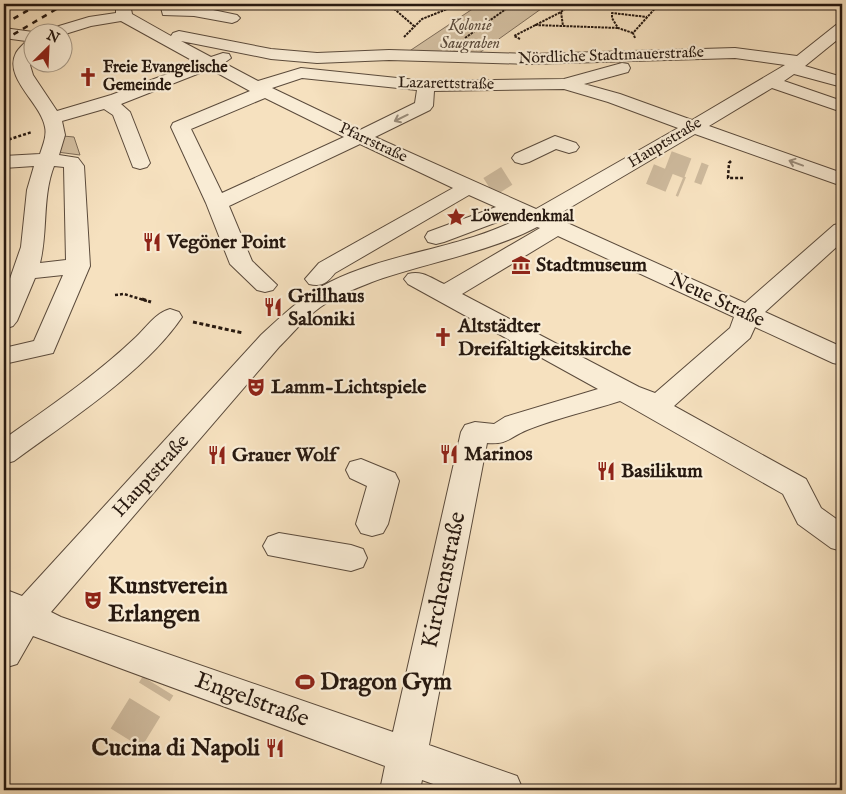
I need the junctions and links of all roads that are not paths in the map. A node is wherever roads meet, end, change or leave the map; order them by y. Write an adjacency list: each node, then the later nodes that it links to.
1 (167, 8): 3 (street); 4 (street)
2 (123, 10): 4 (street, Pfarrstraße); 5 (street)
3 (232, 18)
4 (140, 26): 9 (street, Pfarrstraße)
5 (72, 27)
6 (842, 28): 10 (street, Hauptstraße)
7 (4, 33): 8 (street)
8 (22, 36)
9 (163, 37): 12 (street); 14 (street, Pfarrstraße)
10 (826, 42): 11 (street); 15 (street, Hauptstraße)
11 (842, 46)
12 (245, 49): 14 (street, Nördliche Stadtmauerstraße); 15 (street, Nördliche Stadtmauerstraße)
13 (22, 55): 24 (street)
14 (212, 62): 21 (street, Pfarrstraße); 22 (street, Nördliche Stadtmauerstraße)
15 (797, 65): 17 (street, Hauptstraße); 18 (street, Nördliche Stadtmauerstraße)
16 (636, 67): 19 (street, Lazarettstraße)
17 (771, 82): 23 (street); 25 (street, Hauptstraße)
18 (842, 82)
19 (565, 84): 20 (street, Lazarettstraße); 25 (street)
20 (426, 86): 21 (street, Lazarettstraße); 26 (street, one-way to 26)
21 (261, 89): 26 (street, Pfarrstraße); 35 (street, Lazarettstraße)
22 (105, 102): 24 (street, Nördliche Stadtmauerstraße); 30 (street)
23 (842, 107)
24 (53, 121): 28 (street)
25 (693, 126): 32 (street, one-way to 25); 38 (street, Hauptstraße)
26 (359, 137): 33 (street, Pfarrstraße); 35 (street)
27 (569, 147): 31 (street)
28 (47, 159): 29 (street); 34 (street); 36 (street)
29 (4, 162)
30 (140, 163)
31 (515, 168)
32 (842, 180)
33 (462, 188): 38 (street, Pfarrstraße); 41 (street); 41 (street)
34 (75, 202): 36 (street); 39 (street)
35 (217, 202): 43 (street)
36 (36, 217): 40 (street)
37 (842, 230): 47 (street)
38 (539, 232): 42 (street); 44 (street); 45 (street, Hauptstraße); 47 (street, Neue Straße)
39 (78, 266): 40 (street); 49 (street)
40 (26, 272): 48 (street)
41 (317, 279): 45 (street)
42 (416, 279): 44 (street); 45 (street)
43 (265, 285)
44 (444, 294): 51 (street)
45 (306, 306): 58 (street, Hauptstraße)
46 (162, 310): 52 (street)
47 (748, 314): 50 (street, Neue Straße); 51 (street)
48 (4, 321)
49 (4, 356)
50 (842, 357)
51 (621, 392): 55 (street); 60 (street, Kirchenstraße)
52 (4, 454)
53 (361, 470): 54 (street)
54 (372, 524)
55 (842, 539)
56 (279, 546): 57 (street)
57 (351, 558)
58 (15, 609): 59 (street, Hauptstraße); 60 (street, Engelstraße)
59 (4, 653)
60 (404, 773): 61 (street, Engelstraße)
61 (503, 790)

